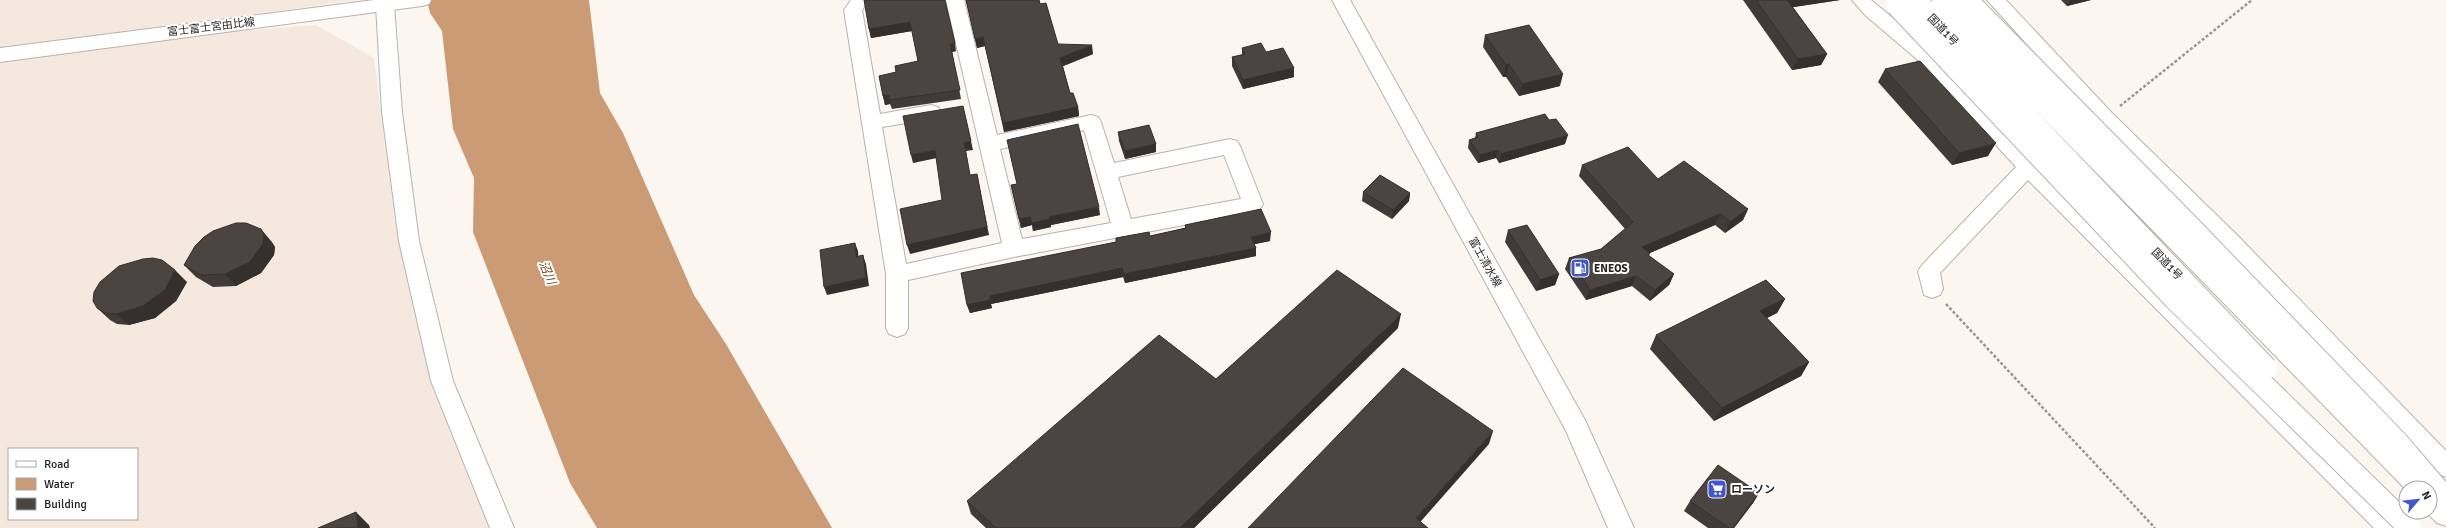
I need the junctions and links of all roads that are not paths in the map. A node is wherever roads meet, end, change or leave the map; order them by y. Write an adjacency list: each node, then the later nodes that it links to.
1 (422, 0): 10 (main road, 富士富士宮由比線)
2 (860, 0): 13 (street)
3 (955, 0): 12 (street)
4 (1341, 0): 28 (main road, 富士清水線)
5 (1861, 0): 15 (street)
6 (1943, 0): 23 (main road, 国道1号, bridge)
7 (1966, 0): 24 (main road, bridge)
8 (1996, 0): 22 (street)
9 (1901, 2): 30 (main road, bridge); 31 (main road, 国道1号, bridge)
10 (390, 3): 11 (main road, 富士富士宮由比線); 27 (street)
11 (0, 55)
12 (963, 106): 13 (street); 14 (street)
13 (871, 122): 19 (street)
14 (990, 144): 16 (street); 18 (street)
15 (2030, 166): 20 (street); 29 (street)
16 (1107, 172): 17 (street); 17 (street)
17 (1123, 228): 18 (street)
18 (1014, 249): 19 (street)
19 (897, 274): 21 (street)
20 (1932, 289)
21 (897, 328)
22 (2446, 468)
23 (2411, 480)
24 (2446, 499)
25 (2438, 508): 26 (main road)
26 (2446, 516)
27 (502, 528)
28 (1621, 528)
29 (2390, 528)
30 (2410, 528)
31 (2419, 528)

